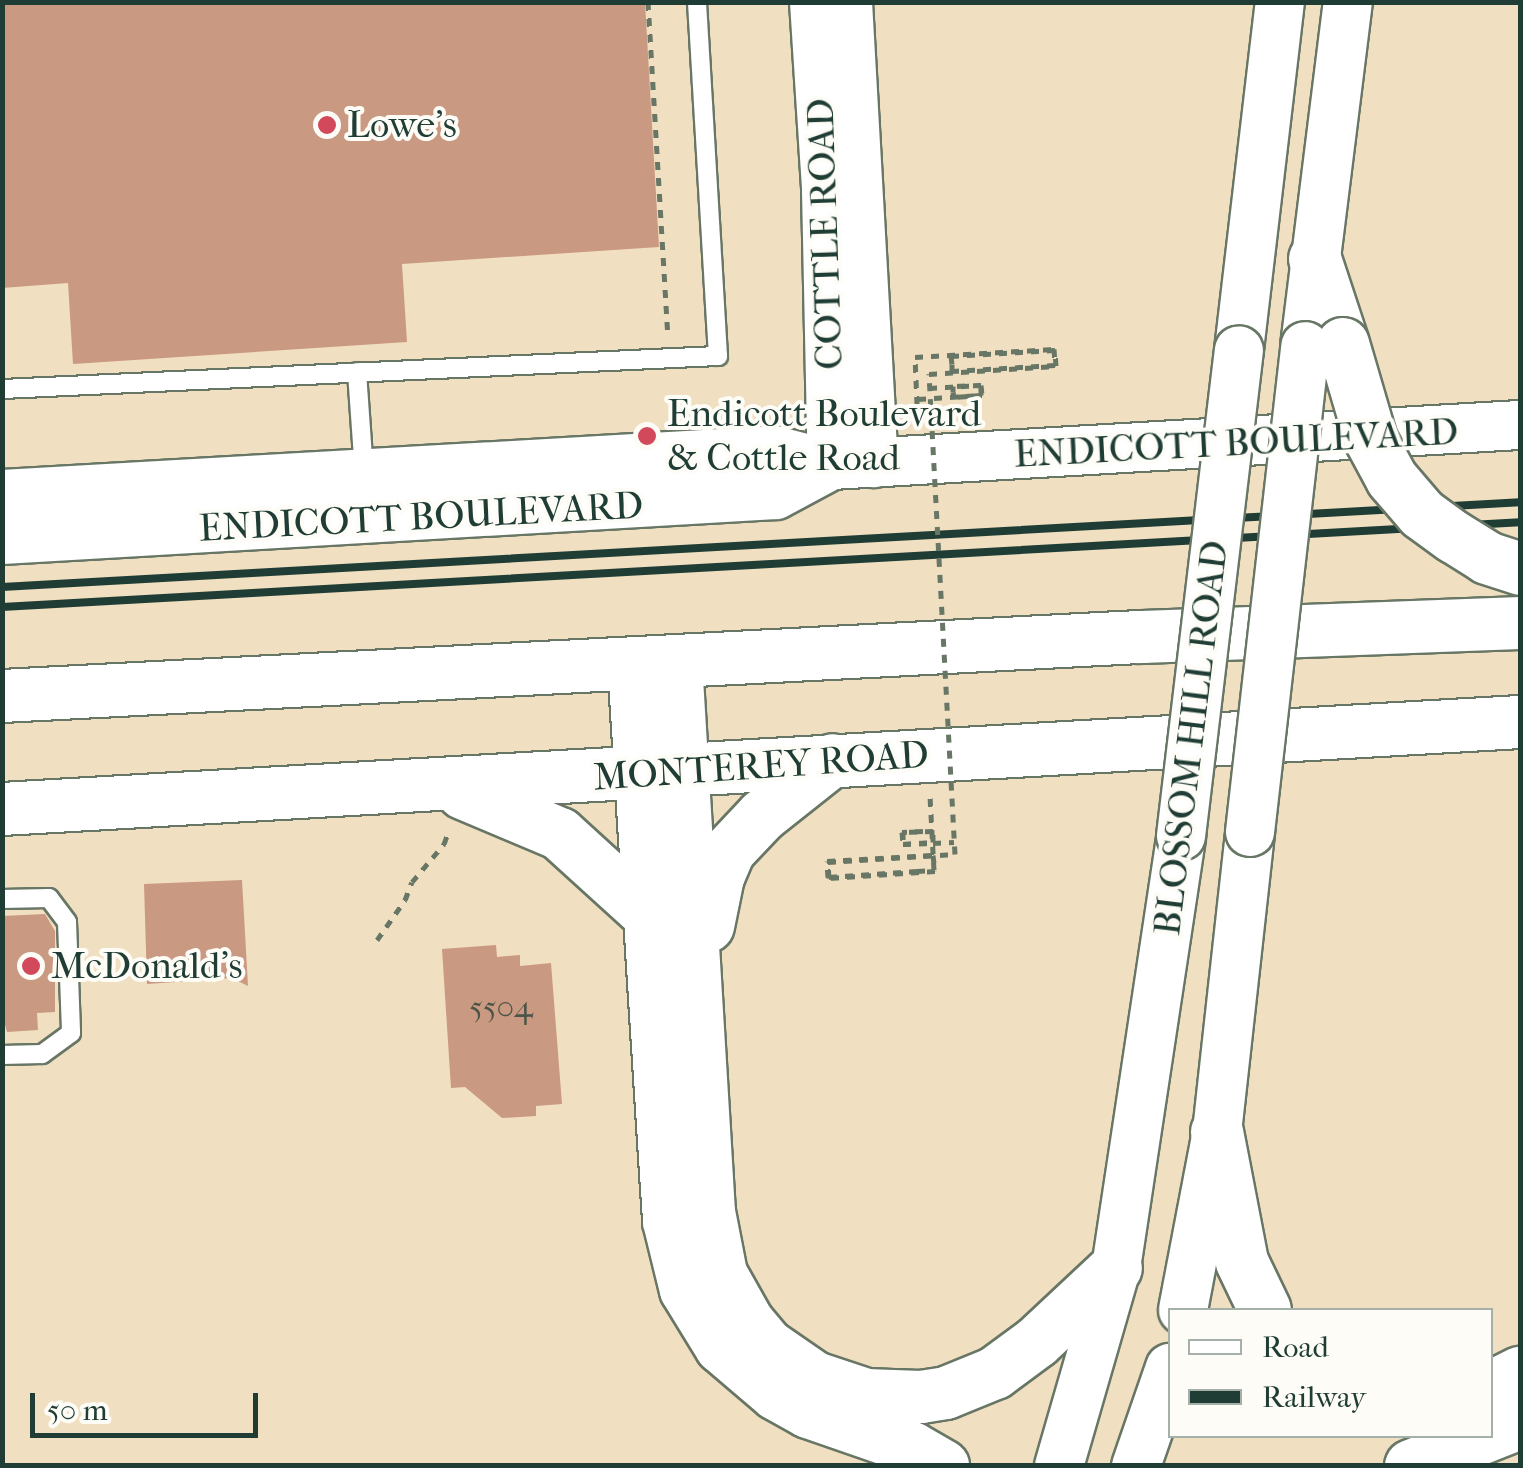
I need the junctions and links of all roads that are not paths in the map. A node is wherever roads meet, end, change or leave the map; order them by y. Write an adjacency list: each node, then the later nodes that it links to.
1 (697, 2): 10 (lane)
2 (814, 2): 13 (main road, COTTLE ROAD)
3 (848, 2): 13 (main road, COTTLE ROAD)
4 (1250, 2): 7 (main road)
5 (1280, 2): 7 (main road, BLOSSOM HILL ROAD)
6 (1348, 2): 8 (main road)
7 (1262, 160): 31 (main road, BLOSSOM HILL ROAD, bridge)
8 (1315, 259): 9 (main road)
9 (1324, 345): 17 (main road, bridge); 30 (main road, BLOSSOM HILL ROAD, bridge)
10 (357, 372): 11 (lane); 14 (lane)
11 (2, 388)
12 (1520, 426): 13 (main road, ENDICOTT BOULEVARD)
13 (852, 464): 14 (main road, ENDICOTT BOULEVARD); 16 (main road, ENDICOTT BOULEVARD)
14 (364, 474): 15 (main road, ENDICOTT BOULEVARD)
15 (2, 494)
16 (2, 540)
17 (1520, 570)
18 (1520, 623): 19 (main road)
19 (655, 663): 20 (main road); 23 (main road)
20 (2, 696)
21 (1520, 722): 22 (main road, MONTEREY ROAD)
22 (833, 760): 23 (main road, MONTEREY ROAD); 28 (main road)
23 (662, 772): 25 (main road, MONTEREY ROAD); 27 (main road); 28 (main road)
24 (2, 809): 25 (main road, MONTEREY ROAD)
25 (448, 810): 27 (main road)
26 (2, 900): 29 (lane)
27 (650, 916): 40 (main road)
28 (696, 982): 31 (main road)
29 (2, 1055)
30 (1216, 1132): 32 (main road, BLOSSOM HILL ROAD); 33 (main road)
31 (1116, 1268): 41 (main road, BLOSSOM HILL ROAD)
32 (1184, 1308)
33 (1264, 1308)
34 (1520, 1373): 36 (main road)
35 (1168, 1374): 42 (main road)
36 (1493, 1386)
37 (1520, 1423): 38 (main road)
38 (1493, 1434)
39 (1482, 1438): 43 (main road)
40 (942, 1466)
41 (1059, 1466)
42 (1136, 1466)
43 (1412, 1466)

